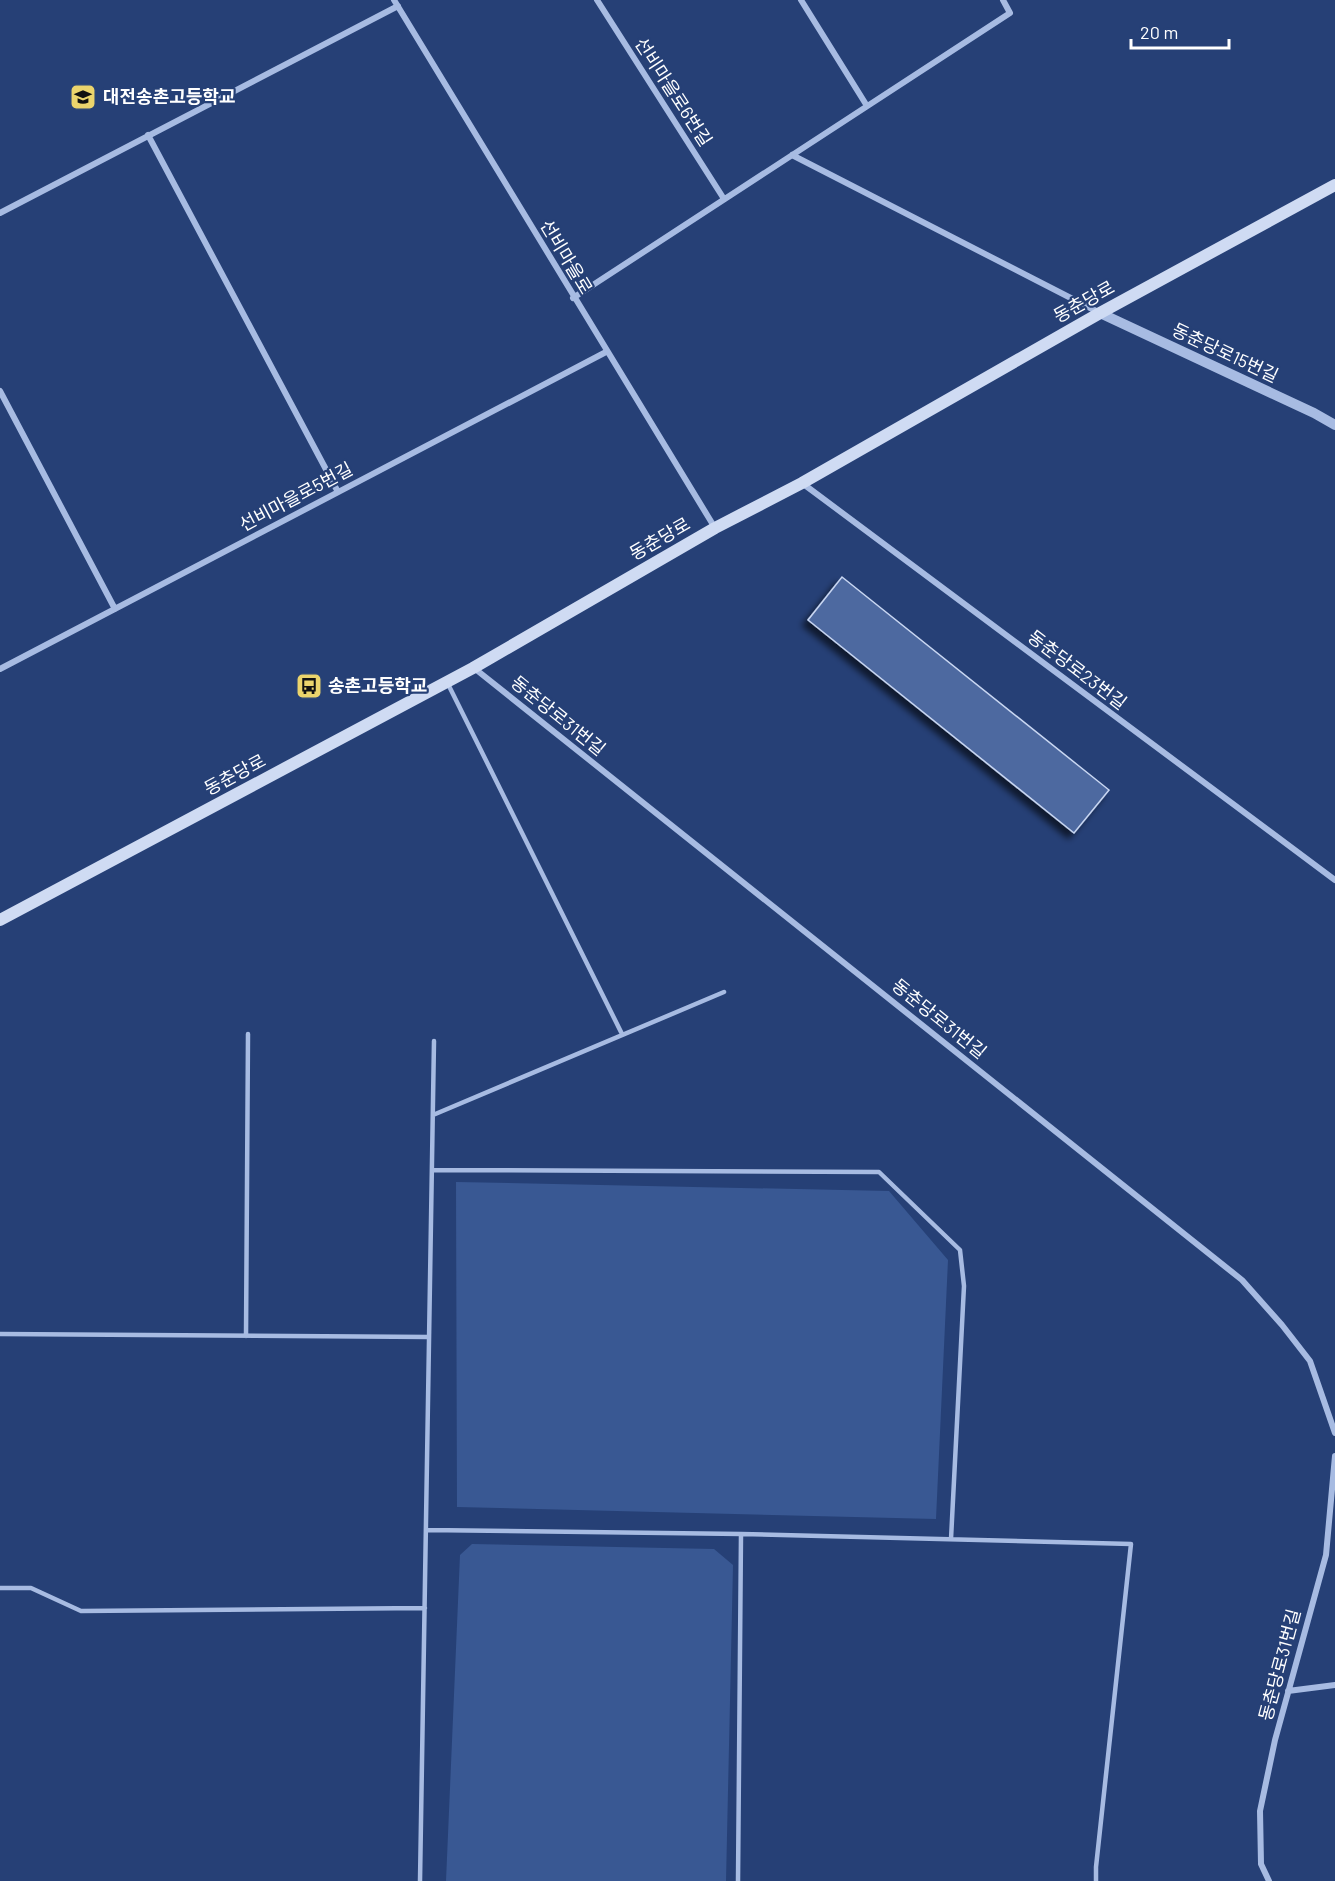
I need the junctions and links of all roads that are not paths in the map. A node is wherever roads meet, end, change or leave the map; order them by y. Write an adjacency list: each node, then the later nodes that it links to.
1 (393, 0): 5 (street, 선비마을로)
2 (597, 0): 10 (street, 선비마을로6번길)
3 (801, 0): 6 (street)
4 (1003, 0): 6 (street)
5 (398, 6): 7 (street); 12 (street, 선비마을로)
6 (867, 106): 8 (street)
7 (148, 135): 11 (street); 18 (street)
8 (792, 155): 10 (street); 13 (street)
9 (1335, 186): 13 (main road, 동춘당로)
10 (724, 200): 12 (street)
11 (0, 213)
12 (573, 298): 14 (street, 선비마을로)
13 (1100, 313): 16 (street, 동춘당로15번길); 17 (main road, 동춘당로)
14 (606, 352): 18 (street, 선비마을로5번길); 19 (street, 선비마을로)
15 (0, 391): 20 (street)
16 (1335, 425)
17 (802, 483): 19 (main road, 동춘당로); 24 (street, 동춘당로23번길)
18 (338, 492): 20 (street, 선비마을로5번길)
19 (715, 528): 21 (main road, 동춘당로)
20 (116, 609): 22 (street, 선비마을로5번길)
21 (474, 668): 23 (main road, 동춘당로); 35 (street, 동춘당로31번길)
22 (0, 669)
23 (447, 682): 25 (main road, 동춘당로); 28 (lane)
24 (1335, 880)
25 (0, 920)
26 (724, 992): 28 (lane)
27 (248, 1034): 33 (lane)
28 (622, 1034): 30 (lane)
29 (434, 1041): 30 (lane)
30 (433, 1115): 31 (lane)
31 (432, 1170): 34 (lane); 39 (lane)
32 (0, 1334): 33 (lane)
33 (246, 1336): 34 (lane)
34 (429, 1337): 37 (lane)
35 (1335, 1433)
36 (1335, 1456): 43 (street, 동춘당로31번길)
37 (426, 1530): 38 (lane); 41 (lane)
38 (741, 1534): 39 (lane); 45 (lane)
39 (951, 1539): 46 (lane)
40 (0, 1588): 41 (lane)
41 (425, 1608): 44 (lane)
42 (1335, 1685): 43 (street)
43 (1288, 1691): 47 (street, 동춘당로31번길)
44 (420, 1881)
45 (738, 1881)
46 (1096, 1881)
47 (1269, 1881)

